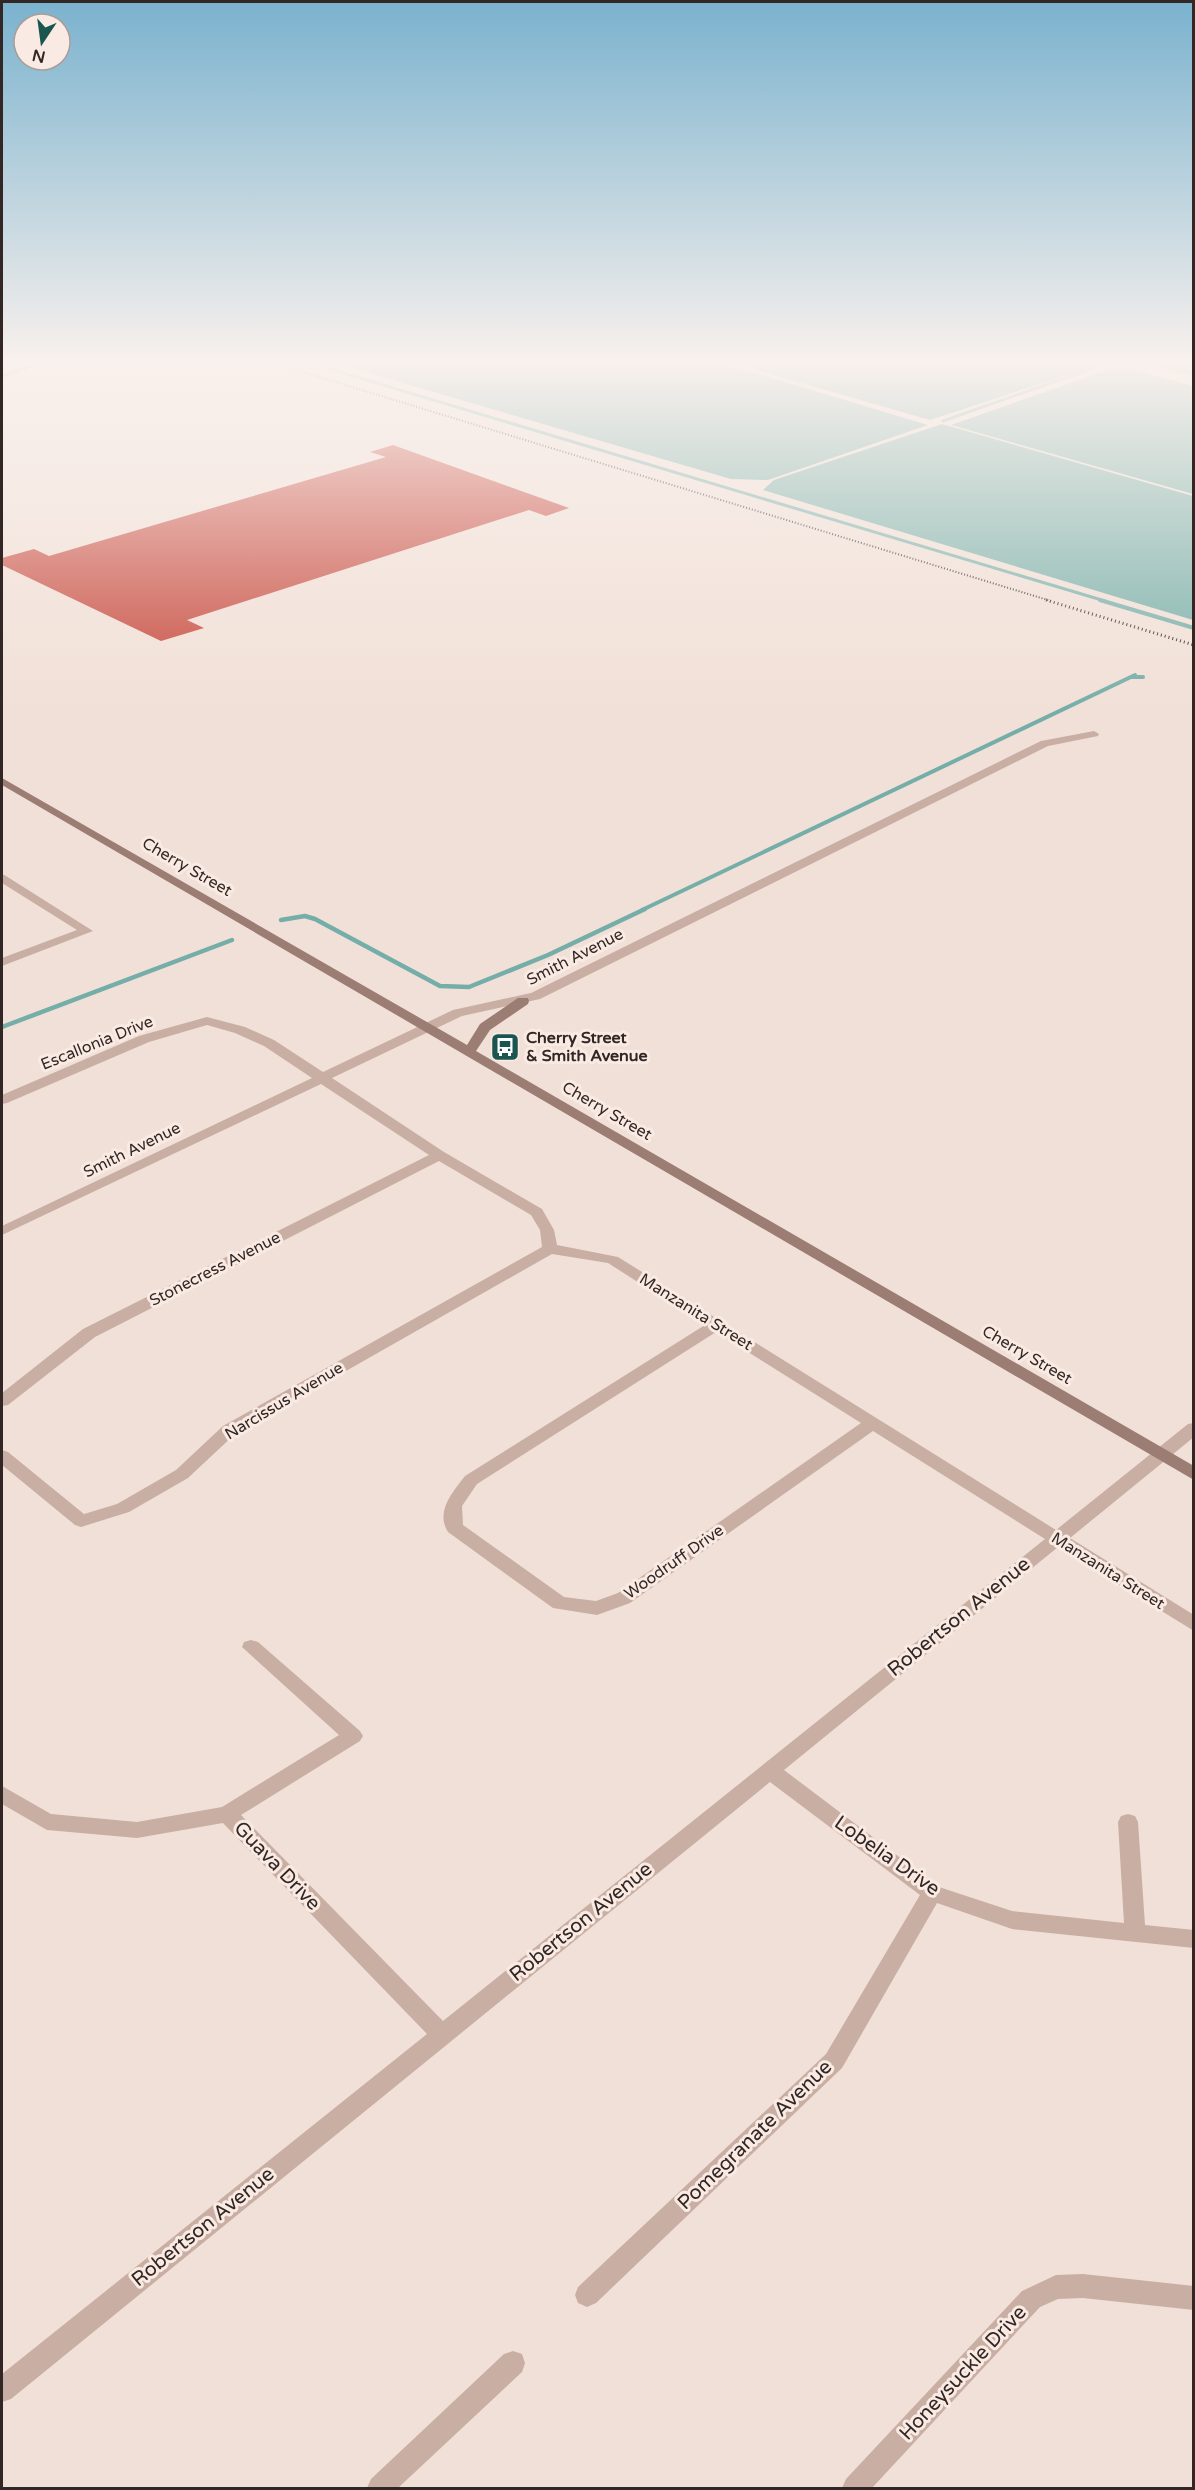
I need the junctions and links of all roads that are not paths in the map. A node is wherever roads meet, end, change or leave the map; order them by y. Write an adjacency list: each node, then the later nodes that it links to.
1 (1094, 734): 5 (street, Smith Avenue)
2 (2, 781): 6 (street, Cherry Street)
3 (2, 878): 4 (street)
4 (2, 962)
5 (523, 1001): 6 (street, Smith Avenue); 7 (street)
6 (426, 1028): 7 (street, Cherry Street); 8 (street, Smith Avenue)
7 (469, 1052): 17 (street, Cherry Street)
8 (321, 1077): 9 (street, Escallonia Drive); 10 (street); 11 (street, Smith Avenue)
9 (2, 1100)
10 (439, 1155): 12 (street); 14 (street, Stonecress Avenue)
11 (2, 1231)
12 (549, 1249): 13 (street, Manzanita Street); 18 (street, Narcissus Avenue)
13 (716, 1325): 15 (street, Manzanita Street); 15 (street, Woodruff Drive)
14 (2, 1401)
15 (873, 1423): 20 (street, Manzanita Street)
16 (1194, 1428): 17 (street, Robertson Avenue)
17 (1161, 1454): 19 (street, Cherry Street); 20 (street, Robertson Avenue)
18 (2, 1456)
19 (1194, 1474)
20 (1056, 1538): 21 (street, Manzanita Street); 23 (street, Robertson Avenue)
21 (1194, 1624)
22 (251, 1647): 25 (street)
23 (770, 1771): 27 (street, Lobelia Drive); 30 (street, Robertson Avenue)
24 (2, 1794): 25 (street, Guava Drive)
25 (227, 1814): 30 (street, Guava Drive)
26 (1128, 1822): 28 (street)
27 (932, 1893): 28 (street, Lobelia Drive); 31 (street, Pomegranate Avenue)
28 (1135, 1934): 29 (street, Lobelia Drive)
29 (1194, 1939)
30 (441, 2035): 34 (street, Robertson Avenue)
31 (588, 2295)
32 (1194, 2298): 36 (street, Honeysuckle Drive)
33 (513, 2363): 35 (street)
34 (2, 2390)
35 (380, 2488)
36 (855, 2488)

